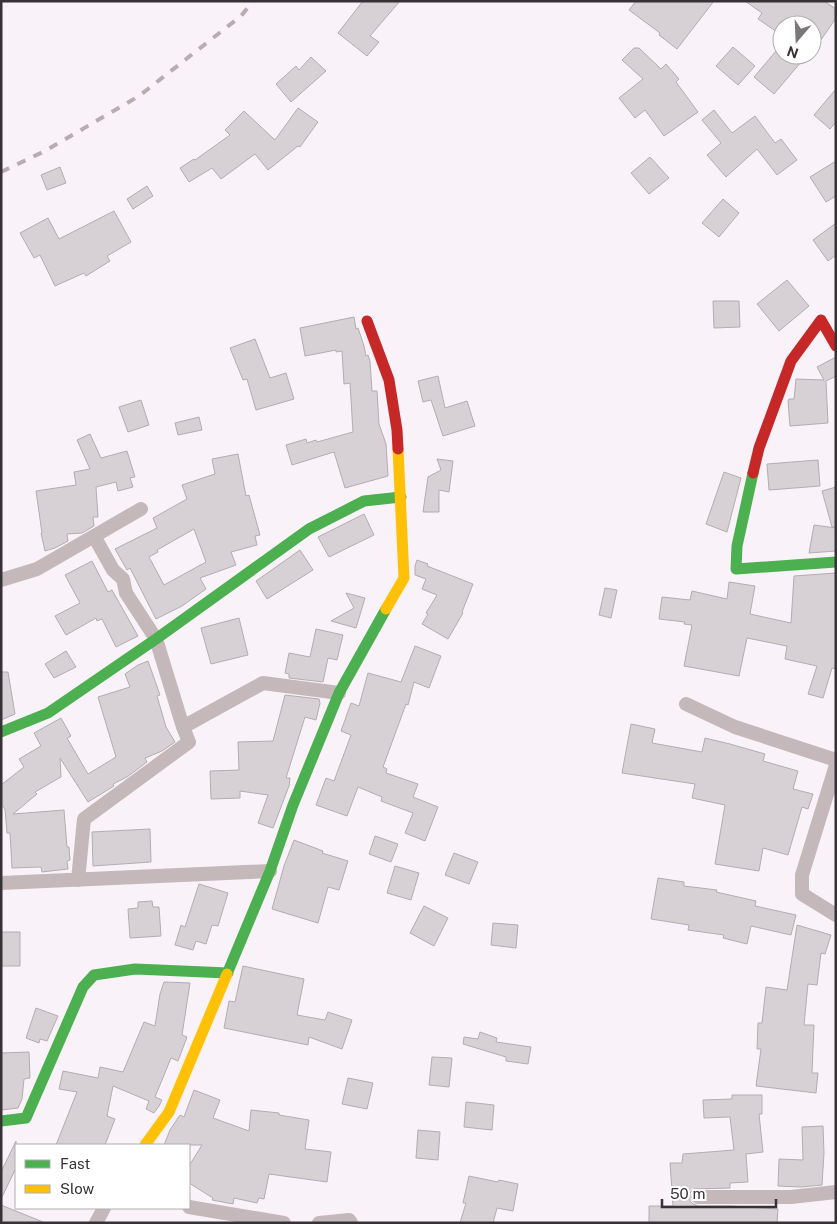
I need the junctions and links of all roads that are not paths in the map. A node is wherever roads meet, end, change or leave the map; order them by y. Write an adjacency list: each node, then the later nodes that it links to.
1 (367, 321): 3 (street)
2 (836, 346): 6 (street)
3 (401, 497): 8 (street); 9 (street)
4 (141, 509): 5 (street)
5 (94, 536): 7 (street); 8 (street)
6 (836, 562)
7 (1, 580)
8 (156, 639): 11 (street); 12 (street)
9 (339, 693): 11 (street); 15 (street)
10 (686, 704): 13 (street)
11 (183, 727): 16 (street)
12 (1, 732)
13 (836, 760)
14 (836, 765): 18 (street)
15 (270, 871): 16 (street); 19 (street)
16 (78, 880): 17 (street)
17 (1, 883)
18 (836, 915)
19 (228, 973): 20 (street); 21 (street)
20 (1, 1121)
21 (147, 1144)
22 (836, 1192): 23 (street)
23 (698, 1197)
24 (190, 1208): 27 (street)
25 (103, 1209): 26 (street)
26 (96, 1223)
27 (284, 1223)
28 (319, 1223): 29 (street)
29 (351, 1223)

